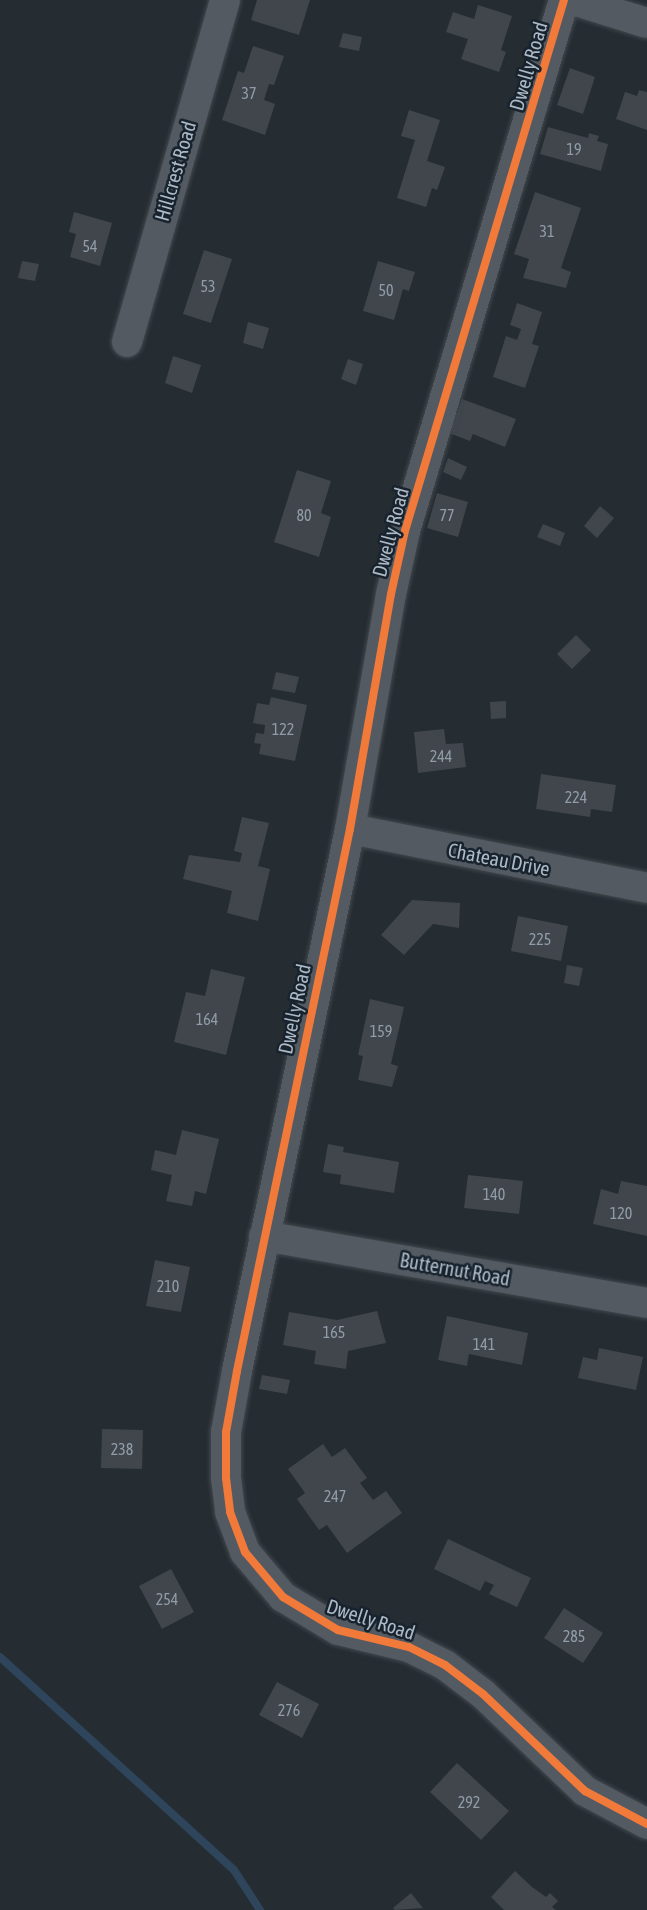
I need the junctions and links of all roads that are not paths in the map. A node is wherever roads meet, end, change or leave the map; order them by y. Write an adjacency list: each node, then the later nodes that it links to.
1 (225, 0): 5 (street, Hillcrest Road)
2 (564, 0): 6 (street, Dwelly Road)
3 (573, 0): 4 (street)
4 (647, 24)
5 (127, 342)
6 (350, 829): 7 (street, Chateau Drive); 8 (street, Dwelly Road)
7 (647, 888)
8 (264, 1236): 9 (street, Butternut Road); 10 (street, Dwelly Road)
9 (647, 1303)
10 (647, 1824)

